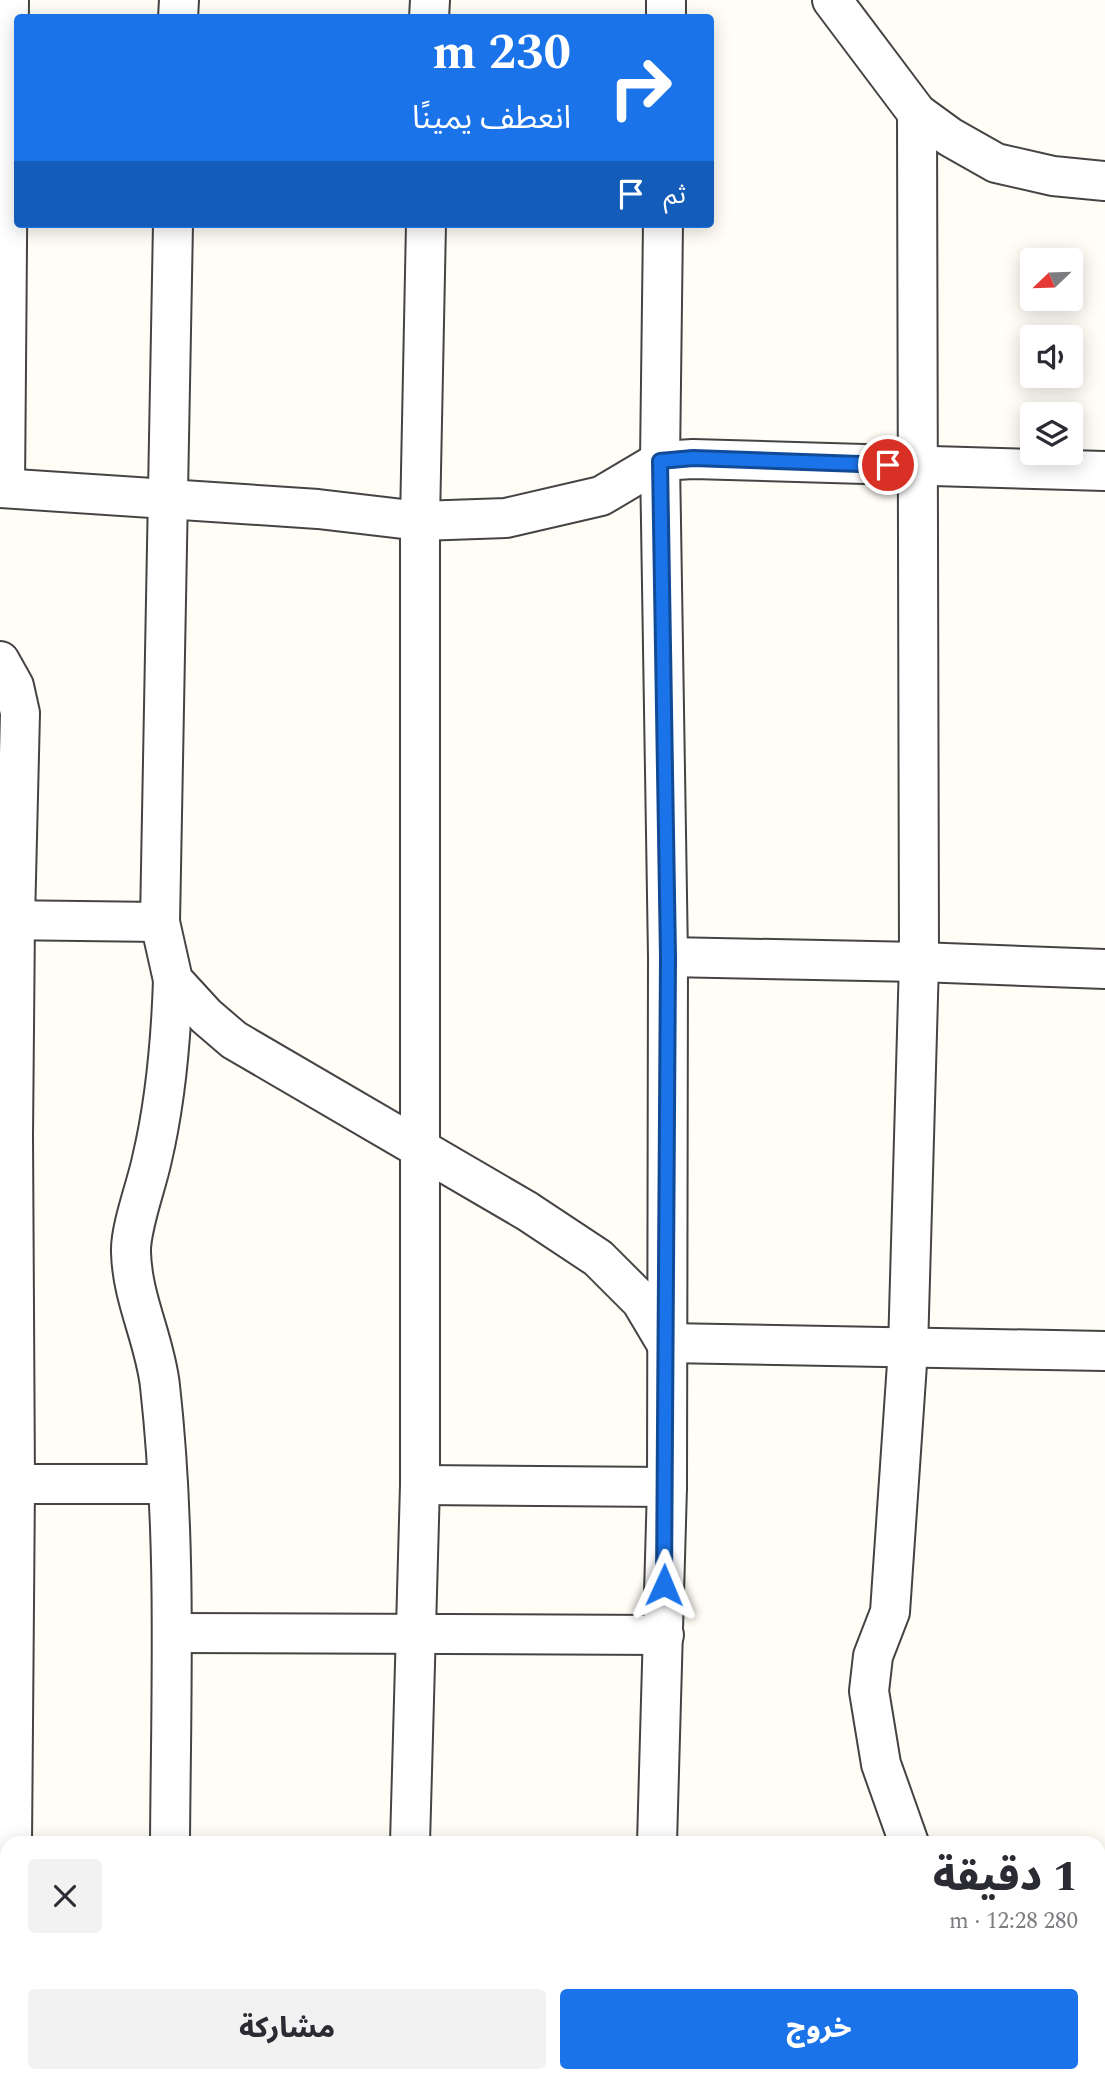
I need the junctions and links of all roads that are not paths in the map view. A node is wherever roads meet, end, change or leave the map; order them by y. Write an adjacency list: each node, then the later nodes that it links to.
1 (9, 0): 11 (street)
2 (832, 0): 3 (street)
3 (917, 113): 4 (street); 9 (street)
4 (1105, 181)
5 (173, 228): 12 (street)
6 (426, 228): 13 (street)
7 (663, 228): 8 (street)
8 (660, 461): 9 (street); 13 (street); 17 (street)
9 (916, 466): 10 (street); 18 (street)
10 (1105, 471)
11 (2, 488): 12 (street)
12 (167, 498): 13 (street); 16 (street)
13 (421, 521): 22 (street)
14 (0, 661): 15 (street)
15 (7, 920): 16 (street); 21 (street)
16 (160, 922): 20 (street)
17 (668, 957): 18 (street); 23 (street)
18 (919, 962): 19 (street); 24 (street)
19 (1105, 970)
20 (173, 980): 22 (street); 27 (street)
21 (6, 1135): 26 (street)
22 (420, 1147): 23 (street); 28 (street)
23 (666, 1343): 24 (street); 29 (street)
24 (908, 1349): 25 (street); 38 (street)
25 (1105, 1351)
26 (8, 1484): 27 (street); 30 (street)
27 (168, 1484): 31 (street)
28 (420, 1485): 29 (street); 32 (street)
29 (667, 1487): 33 (street)
30 (7, 1625): 34 (street)
31 (172, 1633): 32 (street); 35 (street)
32 (416, 1635): 33 (street); 36 (street)
33 (664, 1635): 37 (street)
34 (12, 1836)
35 (170, 1836)
36 (410, 1836)
37 (657, 1836)
38 (907, 1836)

